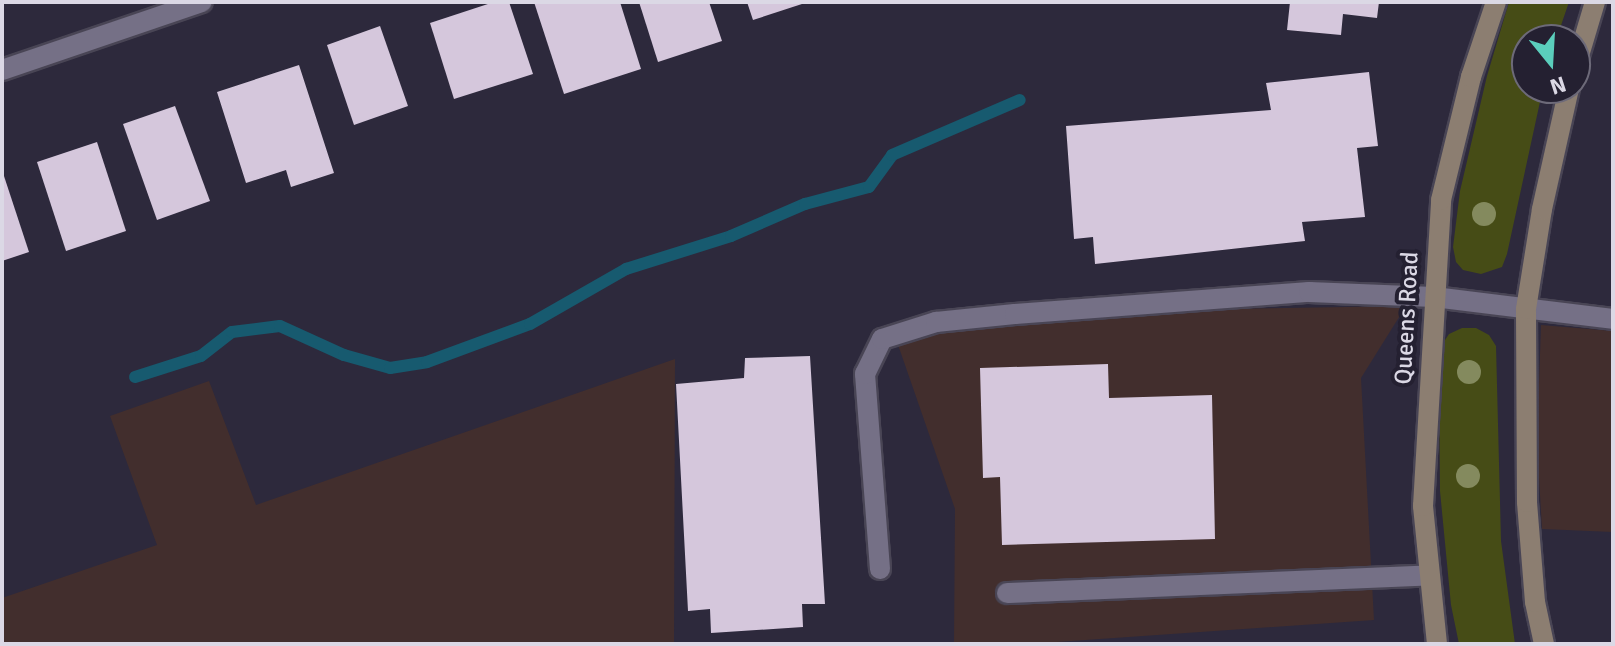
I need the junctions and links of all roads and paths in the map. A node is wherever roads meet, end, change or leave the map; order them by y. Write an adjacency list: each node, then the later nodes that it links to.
1 (202, 2): 5 (street)
2 (1496, 2): 7 (main road, Queens Road)
3 (1595, 2): 4 (main road)
4 (1588, 24)
5 (2, 70)
6 (1565, 104): 8 (main road)
7 (1434, 297): 8 (street); 10 (street); 11 (main road, Queens Road)
8 (1526, 309): 9 (street); 14 (main road)
9 (1613, 319)
10 (880, 569)
11 (1429, 575): 12 (street); 13 (main road, Queens Road)
12 (1007, 593)
13 (1437, 644)
14 (1544, 644)

